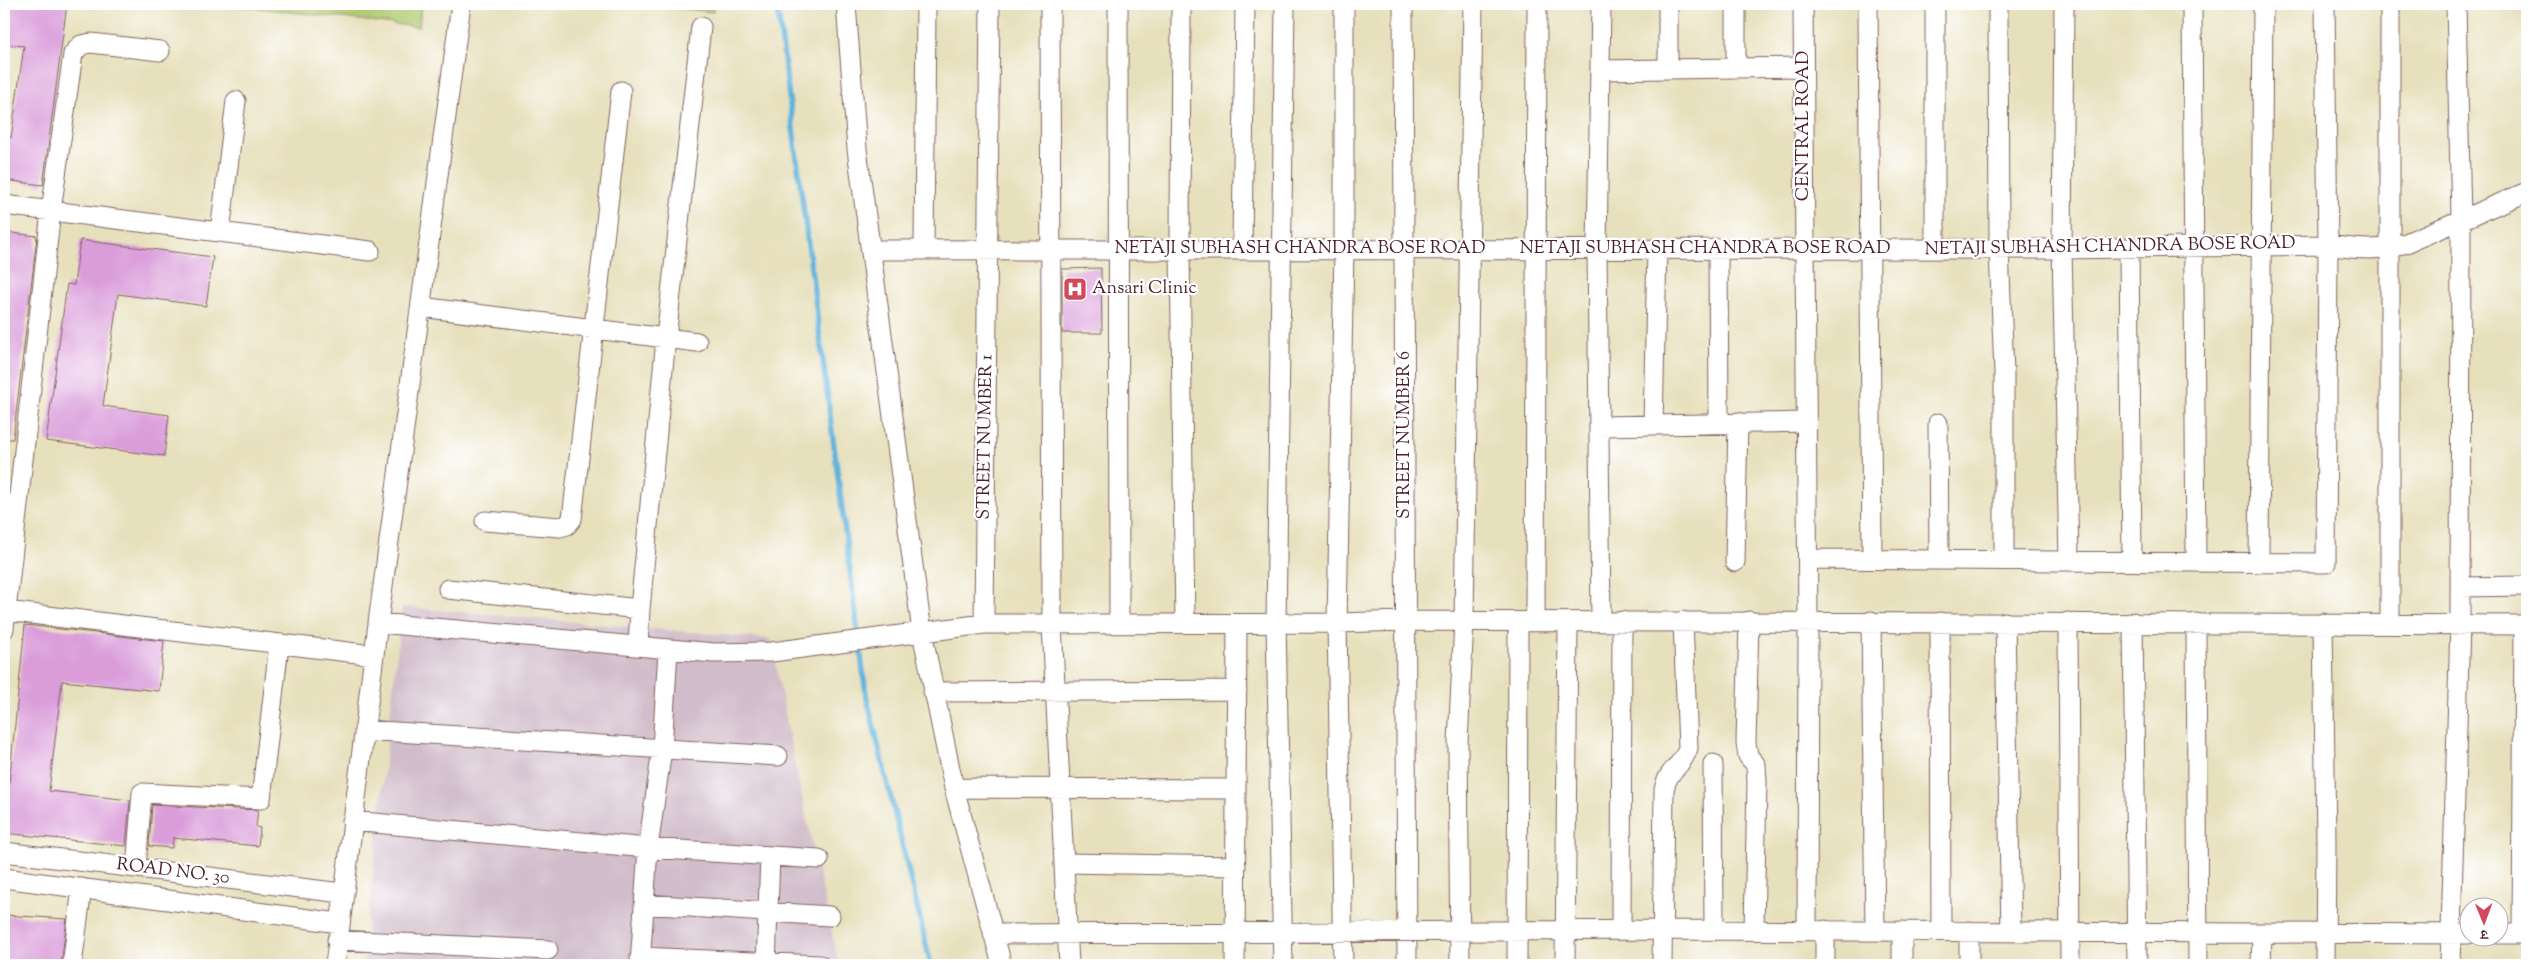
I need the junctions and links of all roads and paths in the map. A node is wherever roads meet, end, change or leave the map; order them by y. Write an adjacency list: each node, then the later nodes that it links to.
1 (461, 4): 66 (street)
2 (846, 4): 58 (street)
3 (926, 4): 59 (street)
4 (990, 4): 60 (street, STREET NUMBER 1)
5 (1050, 4): 61 (street)
6 (1118, 4): 45 (street)
7 (1181, 4): 62 (street)
8 (1245, 4): 63 (street)
9 (1285, 4): 46 (street)
10 (1344, 4): 47 (street)
11 (1403, 4): 64 (street, STREET NUMBER 6)
12 (1473, 4): 48 (street)
13 (1537, 4): 49 (street)
14 (1601, 4): 32 (street)
15 (1668, 4): 30 (street)
16 (1736, 4): 31 (street)
17 (1803, 4): 29 (street, CENTRAL ROAD)
18 (1868, 4): 53 (street)
19 (1935, 4): 54 (street)
20 (1998, 4): 55 (street)
21 (2064, 4): 56 (street)
22 (2192, 4): 43 (street)
23 (2262, 4): 41 (street)
24 (2325, 4): 40 (street)
25 (2390, 4): 44 (street)
26 (2456, 4): 38 (street)
27 (701, 27): 68 (street)
28 (160, 51): 37 (street)
29 (1803, 67): 31 (street); 52 (street, CENTRAL ROAD)
30 (1668, 69): 31 (street); 32 (street)
31 (1736, 69)
32 (1600, 70): 50 (street)
33 (621, 91): 67 (street)
34 (236, 101): 39 (street)
35 (2527, 192): 38 (street, NETAJI SUBHASH CHANDRA BOSE ROAD)
36 (4, 204): 37 (street)
37 (51, 211): 39 (street); 90 (street)
38 (2461, 219): 44 (street, NETAJI SUBHASH CHANDRA BOSE ROAD); 87 (street)
39 (220, 232): 65 (street)
40 (2328, 245): 41 (street, NETAJI SUBHASH CHANDRA BOSE ROAD); 44 (street, NETAJI SUBHASH CHANDRA BOSE ROAD); 85 (street)
41 (2262, 246): 43 (street, NETAJI SUBHASH CHANDRA BOSE ROAD); 85 (street)
42 (1718, 248): 51 (street, NETAJI SUBHASH CHANDRA BOSE ROAD); 52 (street, NETAJI SUBHASH CHANDRA BOSE ROAD); 72 (street)
43 (2195, 248): 57 (street, NETAJI SUBHASH CHANDRA BOSE ROAD); 82 (street)
44 (2390, 248): 115 (street)
45 (1118, 249): 61 (street, NETAJI SUBHASH CHANDRA BOSE ROAD); 62 (street, NETAJI SUBHASH CHANDRA BOSE ROAD); 111 (street)
46 (1283, 249): 47 (street, NETAJI SUBHASH CHANDRA BOSE ROAD); 63 (street, NETAJI SUBHASH CHANDRA BOSE ROAD); 114 (street)
47 (1344, 249): 64 (street, NETAJI SUBHASH CHANDRA BOSE ROAD); 106 (street)
48 (1470, 249): 49 (street, NETAJI SUBHASH CHANDRA BOSE ROAD); 64 (street, NETAJI SUBHASH CHANDRA BOSE ROAD); 92 (street)
49 (1536, 249): 50 (street, NETAJI SUBHASH CHANDRA BOSE ROAD); 98 (street)
50 (1598, 249): 51 (street, NETAJI SUBHASH CHANDRA BOSE ROAD); 75 (street)
51 (1657, 249): 74 (street)
52 (1804, 249): 53 (street, NETAJI SUBHASH CHANDRA BOSE ROAD); 71 (street, CENTRAL ROAD)
53 (1869, 249): 54 (street, NETAJI SUBHASH CHANDRA BOSE ROAD); 78 (street)
54 (1935, 249): 55 (street, NETAJI SUBHASH CHANDRA BOSE ROAD)
55 (1999, 249): 56 (street, NETAJI SUBHASH CHANDRA BOSE ROAD); 80 (street)
56 (2062, 249): 57 (street, NETAJI SUBHASH CHANDRA BOSE ROAD); 81 (street)
57 (2129, 249): 83 (street)
58 (871, 250): 59 (street, NETAJI SUBHASH CHANDRA BOSE ROAD); 118 (street)
59 (924, 250): 60 (street, NETAJI SUBHASH CHANDRA BOSE ROAD)
60 (988, 250): 61 (street, NETAJI SUBHASH CHANDRA BOSE ROAD); 109 (street, STREET NUMBER 1)
61 (1052, 250): 110 (street)
62 (1180, 250): 63 (street, NETAJI SUBHASH CHANDRA BOSE ROAD); 112 (street)
63 (1242, 250)
64 (1406, 250): 91 (street, STREET NUMBER 6)
65 (370, 251)
66 (421, 307): 67 (street); 105 (street)
67 (593, 328): 68 (street); 76 (street)
68 (666, 338): 69 (street); 89 (street)
69 (697, 342)
70 (1738, 422): 71 (street); 72 (street); 84 (street)
71 (1806, 422): 77 (street, CENTRAL ROAD)
72 (1719, 423): 74 (street)
73 (1938, 423): 79 (street)
74 (1653, 425): 75 (street)
75 (1600, 426): 93 (street)
76 (485, 521)
77 (1808, 559): 78 (street); 100 (street, CENTRAL ROAD)
78 (1872, 559): 79 (street)
79 (1939, 560): 80 (street)
80 (2004, 560): 81 (street)
81 (2069, 560): 83 (street)
82 (2196, 560): 83 (street); 85 (street)
83 (2132, 561)
84 (1735, 562)
85 (2259, 563)
86 (2527, 586): 87 (street)
87 (2460, 587): 116 (street)
88 (448, 589): 89 (street)
89 (640, 608): 120 (street)
90 (5, 620): 119 (street)
91 (1405, 621): 92 (street); 106 (street); 155 (street, STREET NUMBER 6)
92 (1464, 621): 98 (street); 164 (street)
93 (1601, 621): 94 (street); 99 (street)
94 (1622, 621): 95 (street); 149 (street)
95 (1683, 621): 96 (street); 150 (street)
96 (1749, 621): 100 (street); 152 (street)
97 (1871, 621): 100 (street); 101 (street); 157 (street)
98 (1526, 622): 99 (street); 156 (street)
99 (1568, 622): 148 (street)
100 (1808, 622): 153 (street, CENTRAL ROAD)
101 (1940, 622): 102 (street); 159 (street)
102 (2005, 622): 103 (street); 165 (street)
103 (2068, 622): 104 (street); 166 (street)
104 (2133, 622): 107 (street); 167 (street)
105 (378, 623): 120 (street); 122 (street)
106 (1337, 623): 114 (street); 163 (street)
107 (2196, 623): 108 (street); 169 (street)
108 (2323, 623): 115 (street); 171 (street)
109 (984, 624): 110 (street); 118 (street)
110 (1052, 624): 111 (street); 124 (street)
111 (1119, 624): 112 (street)
112 (1185, 624): 113 (street)
113 (1238, 624): 114 (street); 123 (street)
114 (1276, 624): 168 (street)
115 (2390, 624): 116 (street)
116 (2460, 624): 117 (street); 144 (street)
117 (2526, 625): 175 (street)
118 (922, 632): 121 (street); 125 (street)
119 (279, 645): 122 (street); 140 (street)
120 (638, 646): 121 (street)
121 (668, 650): 127 (street)
122 (374, 655): 126 (street)
123 (1237, 690): 124 (street); 132 (street)
124 (1056, 691): 125 (street); 131 (street)
125 (933, 692): 130 (street)
126 (364, 730): 127 (street); 133 (street)
127 (662, 749): 128 (street); 134 (street)
128 (778, 756)
129 (1713, 764): 151 (street)
130 (954, 788): 131 (street); 172 (street)
131 (1061, 788): 132 (street); 138 (street)
132 (1236, 789): 139 (street)
133 (352, 820): 134 (street); 143 (street)
134 (648, 848): 136 (street); 145 (street)
135 (4, 852): 140 (street, ROAD NO. 30)
136 (770, 856): 137 (street); 146 (street)
137 (819, 859)
138 (1064, 863): 139 (street); 162 (street)
139 (1236, 866): 154 (street)
140 (136, 868): 143 (street, ROAD NO. 30)
141 (4, 878): 142 (street, ROAD NO. 30)
142 (82, 888): 161 (street, ROAD NO. 30); 180 (street)
143 (342, 893): 161 (street)
144 (2459, 896)
145 (644, 904): 146 (street); 178 (street)
146 (766, 910): 147 (street); 179 (street)
147 (830, 916)
148 (1565, 930): 149 (street); 156 (street); 191 (street)
149 (1620, 930): 150 (street)
150 (1662, 930): 151 (street); 192 (street)
151 (1714, 930): 152 (street)
152 (1754, 930): 153 (street)
153 (1816, 930): 157 (street); 193 (street, CENTRAL ROAD)
154 (1235, 931): 162 (street); 168 (street); 185 (street)
155 (1407, 931): 163 (street); 164 (street); 188 (street, STREET NUMBER 6)
156 (1518, 931): 164 (street); 190 (street)
157 (1875, 931): 158 (street)
158 (1902, 931): 159 (street); 194 (street)
159 (1941, 931): 160 (street)
160 (1969, 931): 165 (street); 195 (street)
161 (338, 932): 177 (street, ROAD NO. 30); 181 (street)
162 (1067, 932): 172 (street); 184 (street)
163 (1342, 932): 168 (street); 187 (street)
164 (1460, 932): 189 (street)
165 (2010, 932): 166 (street)
166 (2070, 932): 167 (street); 196 (street)
167 (2137, 932): 169 (street); 197 (street)
168 (1282, 933): 186 (street)
169 (2198, 933): 170 (street); 198 (street)
170 (2262, 933): 171 (street); 199 (street)
171 (2326, 933): 173 (street); 200 (street)
172 (993, 934): 183 (street)
173 (2458, 934)
174 (2508, 934): 175 (street)
175 (2525, 934)
176 (2458, 937): 201 (street)
177 (548, 950)
178 (640, 961): 179 (street)
179 (766, 964): 182 (street)
180 (72, 965)
181 (335, 965)
182 (820, 965)
183 (1002, 965)
184 (1069, 965)
185 (1236, 965)
186 (1283, 965)
187 (1343, 965)
188 (1407, 965)
189 (1460, 965)
190 (1517, 965)
191 (1565, 965)
192 (1662, 965)
193 (1825, 965)
194 (1902, 965)
195 (1969, 965)
196 (2070, 965)
197 (2137, 965)
198 (2198, 965)
199 (2261, 965)
200 (2326, 965)
201 (2450, 965)

